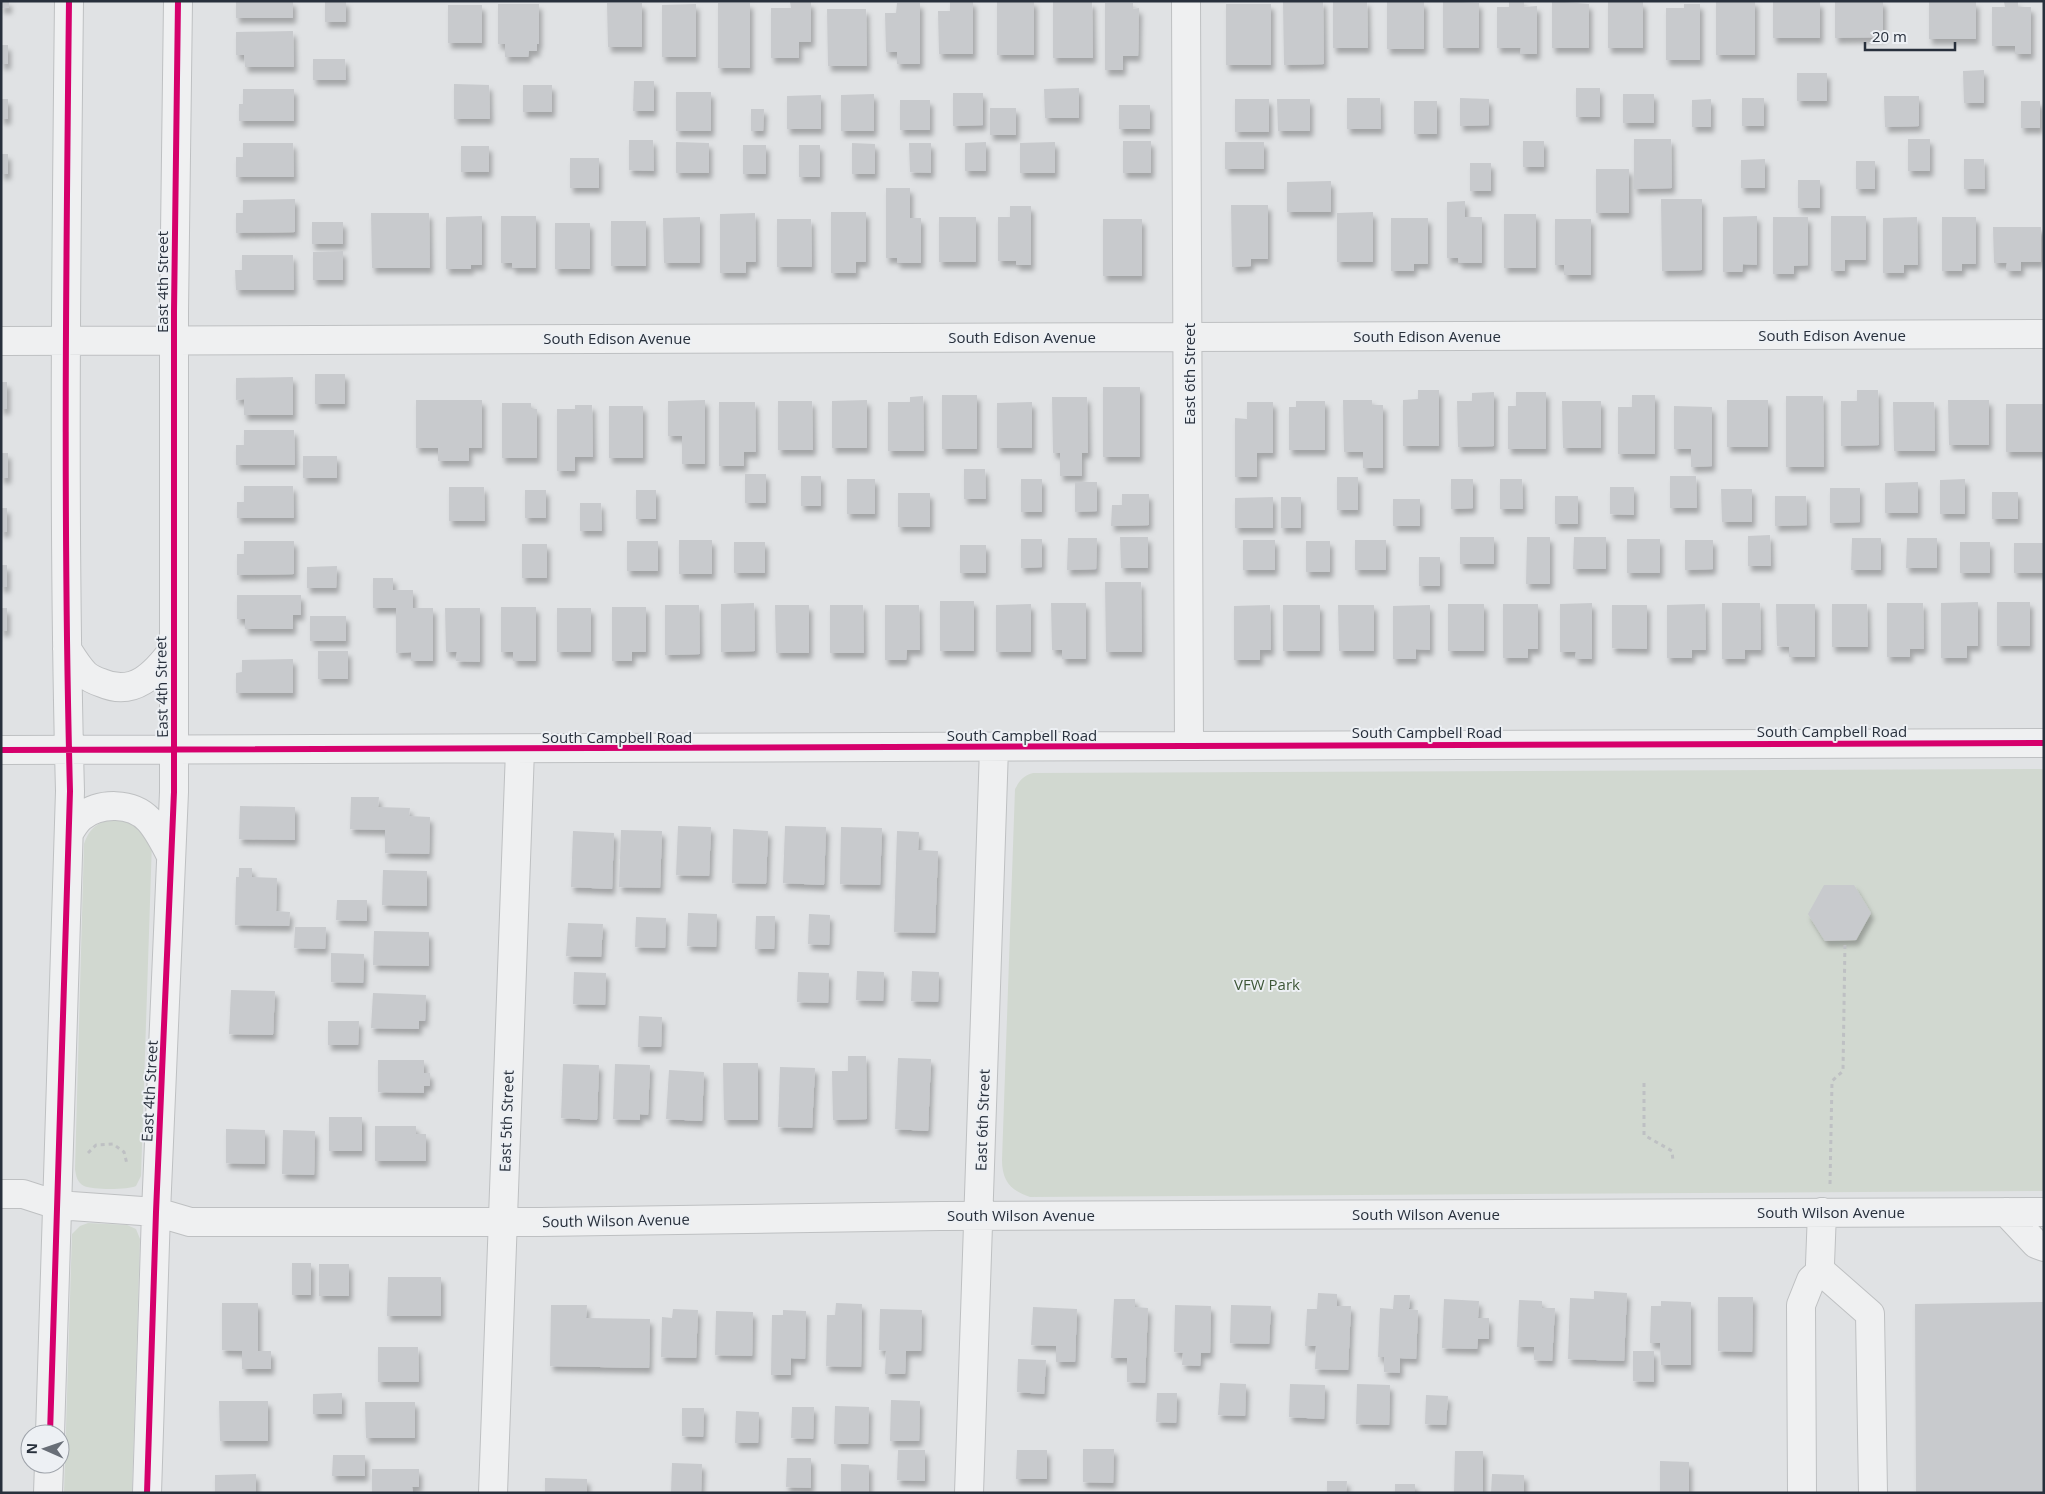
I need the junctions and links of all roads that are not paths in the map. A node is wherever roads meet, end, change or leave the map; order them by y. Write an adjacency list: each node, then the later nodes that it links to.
1 (69, 1): 8 (street)
2 (178, 1): 6 (street, East 4th Street)
3 (1186, 1): 5 (street, East 6th Street)
4 (2044, 334): 5 (street, South Edison Avenue)
5 (1189, 337): 6 (street, South Edison Avenue); 12 (street, East 6th Street)
6 (174, 340): 8 (street, South Edison Avenue); 10 (street, East 4th Street)
7 (1, 341): 8 (street, South Edison Avenue)
8 (66, 341): 9 (street)
9 (67, 648): 10 (street); 15 (street)
10 (173, 650): 16 (street, East 4th Street)
11 (2044, 743): 12 (street, South Campbell Road)
12 (1189, 746): 13 (street, South Campbell Road)
13 (994, 748): 17 (street, South Campbell Road); 26 (street, East 6th Street)
14 (1, 750): 15 (street, South Campbell Road)
15 (69, 750): 16 (street, South Campbell Road); 18 (street)
16 (174, 750): 17 (street, South Campbell Road); 19 (street, East 4th Street)
17 (520, 750): 27 (street, East 5th Street)
18 (69, 832): 19 (street); 21 (street)
19 (172, 856): 22 (street, East 4th Street)
20 (1, 1194): 21 (street, South Wilson Avenue)
21 (57, 1205): 22 (street, South Wilson Avenue); 30 (street)
22 (156, 1212): 27 (street, South Wilson Avenue); 33 (street, East 4th Street)
23 (1826, 1212): 24 (street, South Wilson Avenue); 26 (street, South Wilson Avenue); 29 (street)
24 (2006, 1212): 25 (street, South Wilson Avenue); 28 (street)
25 (2044, 1212)
26 (979, 1216): 27 (street, South Wilson Avenue); 35 (street, East 6th Street)
27 (503, 1221): 34 (street, East 5th Street)
28 (2044, 1247)
29 (1821, 1271): 36 (street); 37 (street)
30 (50, 1424)
31 (49, 1474): 32 (street)
32 (48, 1493)
33 (147, 1493)
34 (493, 1493)
35 (969, 1493)
36 (1802, 1493)
37 (1873, 1493)

